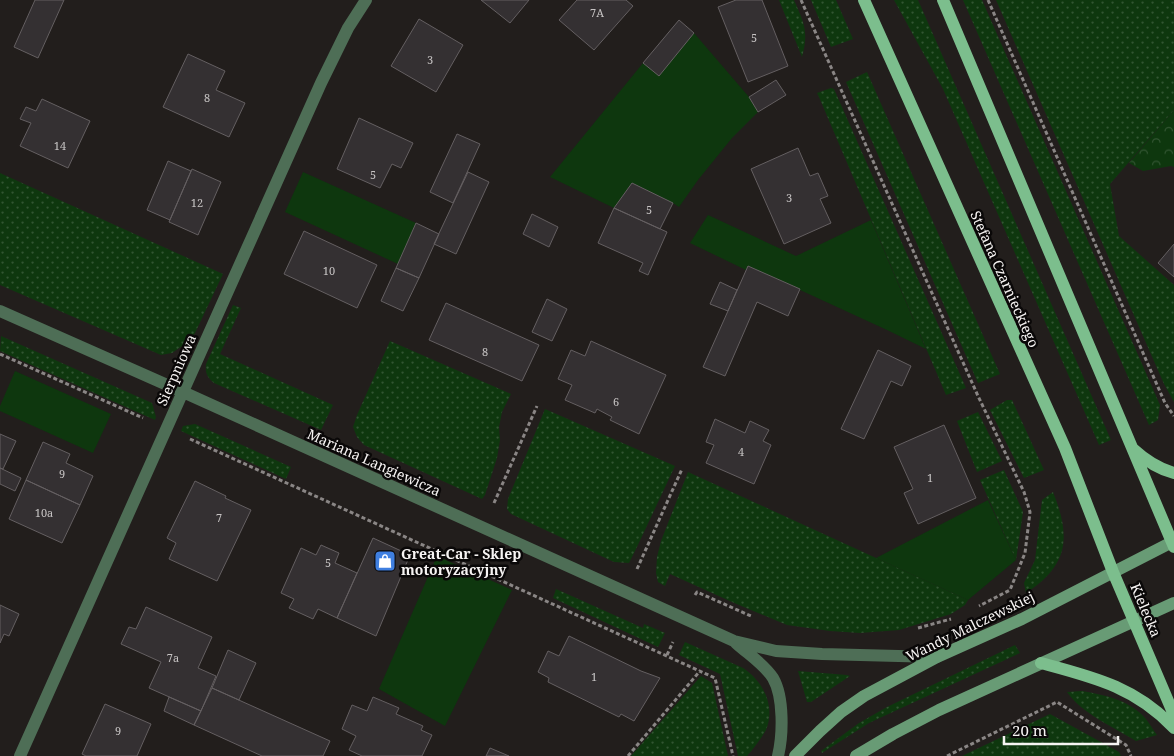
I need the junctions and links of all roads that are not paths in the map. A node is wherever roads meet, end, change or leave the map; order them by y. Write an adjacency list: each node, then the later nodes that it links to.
1 (366, 0): 5 (street, Sierpniowa)
2 (864, 0): 9 (main road, Stefana Czarnieckiego)
3 (943, 0): 6 (main road)
4 (0, 311): 5 (street, Mariana Langiewicza)
5 (183, 392): 12 (street, Mariana Langiewicza); 17 (street, Sierpniowa)
6 (1131, 448): 7 (main road); 8 (main road)
7 (1174, 473)
8 (1173, 543): 9 (main road, Wandy Malczewskiej)
9 (1113, 572): 11 (main road, Kielecka); 13 (main road, Wandy Malczewskiej)
10 (1174, 603): 11 (main road)
11 (1134, 621): 14 (main road); 15 (main road, Kielecka)
12 (734, 641): 13 (street, Mariana Langiewicza); 18 (street, Mariana Langiewicza)
13 (937, 657): 19 (main road, Wandy Malczewskiej)
14 (1041, 663): 16 (main road); 20 (main road)
15 (1174, 715)
16 (1174, 728)
17 (20, 756)
18 (778, 756)
19 (795, 756)
20 (856, 756)

